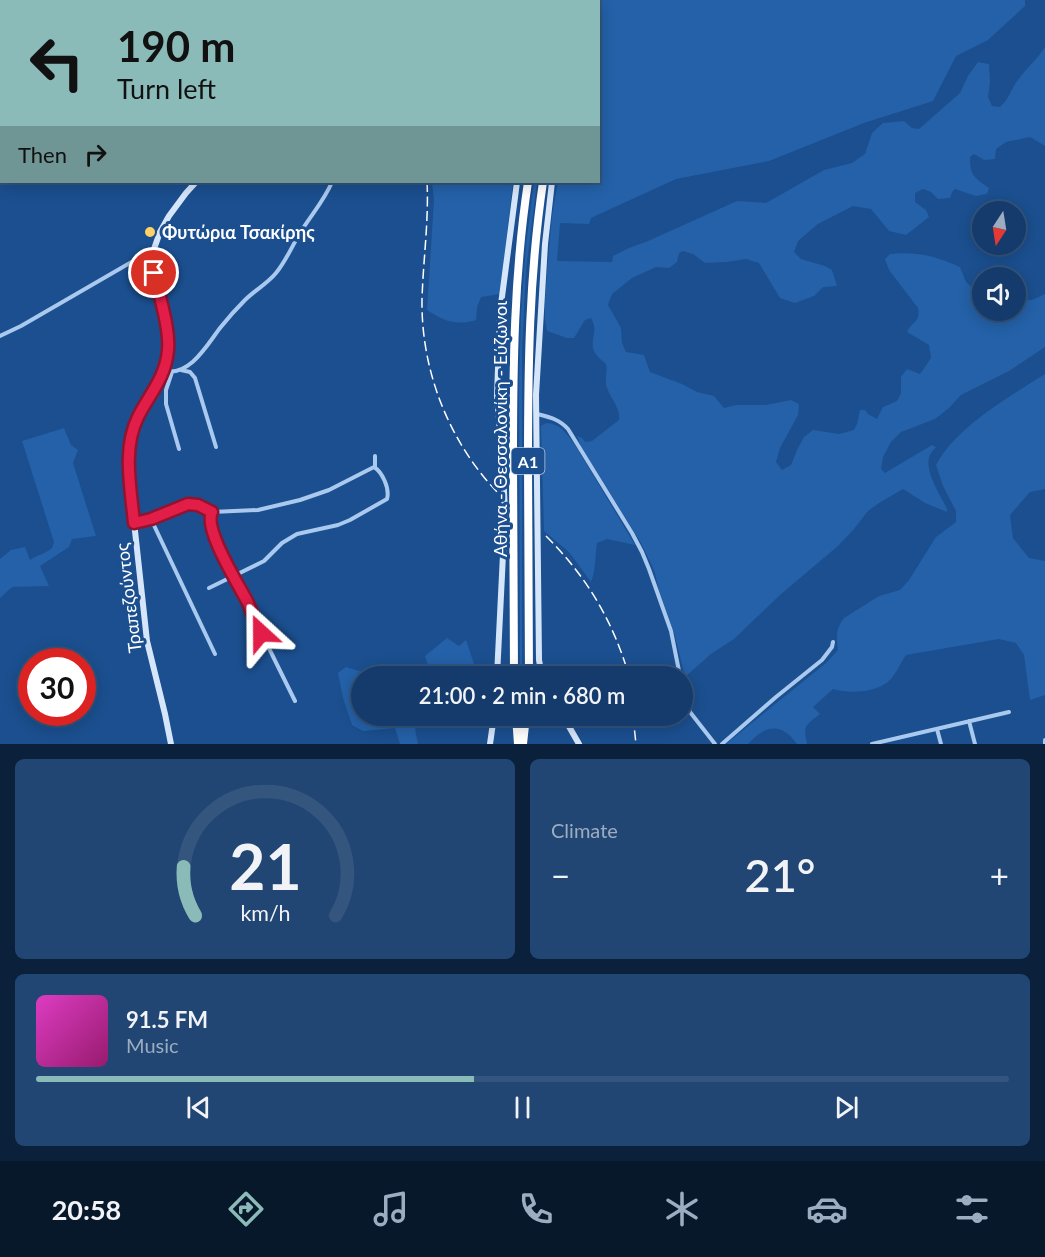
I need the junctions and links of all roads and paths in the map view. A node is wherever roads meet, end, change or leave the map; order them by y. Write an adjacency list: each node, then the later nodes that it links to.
1 (195, 183): 7 (main road, Τραπεζούντος)
2 (332, 183): 10 (street)
3 (517, 183): 24 (main road)
4 (528, 183): 25 (highway, Αθήνα - Θεσσαλονίκη - Εύζωνοι / Α1)
5 (543, 183): 26 (highway, Αθήνα - Θεσσαλονίκη - Εύζωνοι / Α1)
6 (552, 183): 12 (main road)
7 (154, 249): 8 (street); 9 (main road, Τραπεζούντος)
8 (0, 336)
9 (164, 370): 11 (street); 19 (main road, Τραπεζούντος)
10 (181, 370): 11 (street); 13 (street)
11 (172, 372): 14 (street)
12 (536, 414): 27 (main road); 28 (street)
13 (216, 447)
14 (179, 449)
15 (375, 456): 16 (street)
16 (375, 467): 17 (street); 20 (street)
17 (212, 512): 18 (street); 20 (street)
18 (151, 519): 19 (street); 23 (street)
19 (134, 523): 38 (main road, Τραπεζούντος)
20 (233, 575): 21 (street); 29 (street)
21 (208, 588)
22 (833, 642): 44 (street)
23 (215, 654)
24 (497, 666)
25 (514, 666)
26 (529, 666)
27 (540, 666)
28 (678, 666)
29 (296, 701)
30 (1010, 712): 32 (street)
31 (693, 716): 43 (street)
32 (969, 721): 37 (street); 47 (street)
33 (492, 726): 39 (main road)
34 (517, 726): 40 (highway)
35 (525, 726): 41 (highway)
36 (568, 726): 42 (main road)
37 (937, 729): 45 (street); 46 (street)
38 (171, 744)
39 (489, 744)
40 (518, 744)
41 (523, 744)
42 (579, 744)
43 (715, 744)
44 (722, 744)
45 (872, 744)
46 (941, 744)
47 (975, 744)

